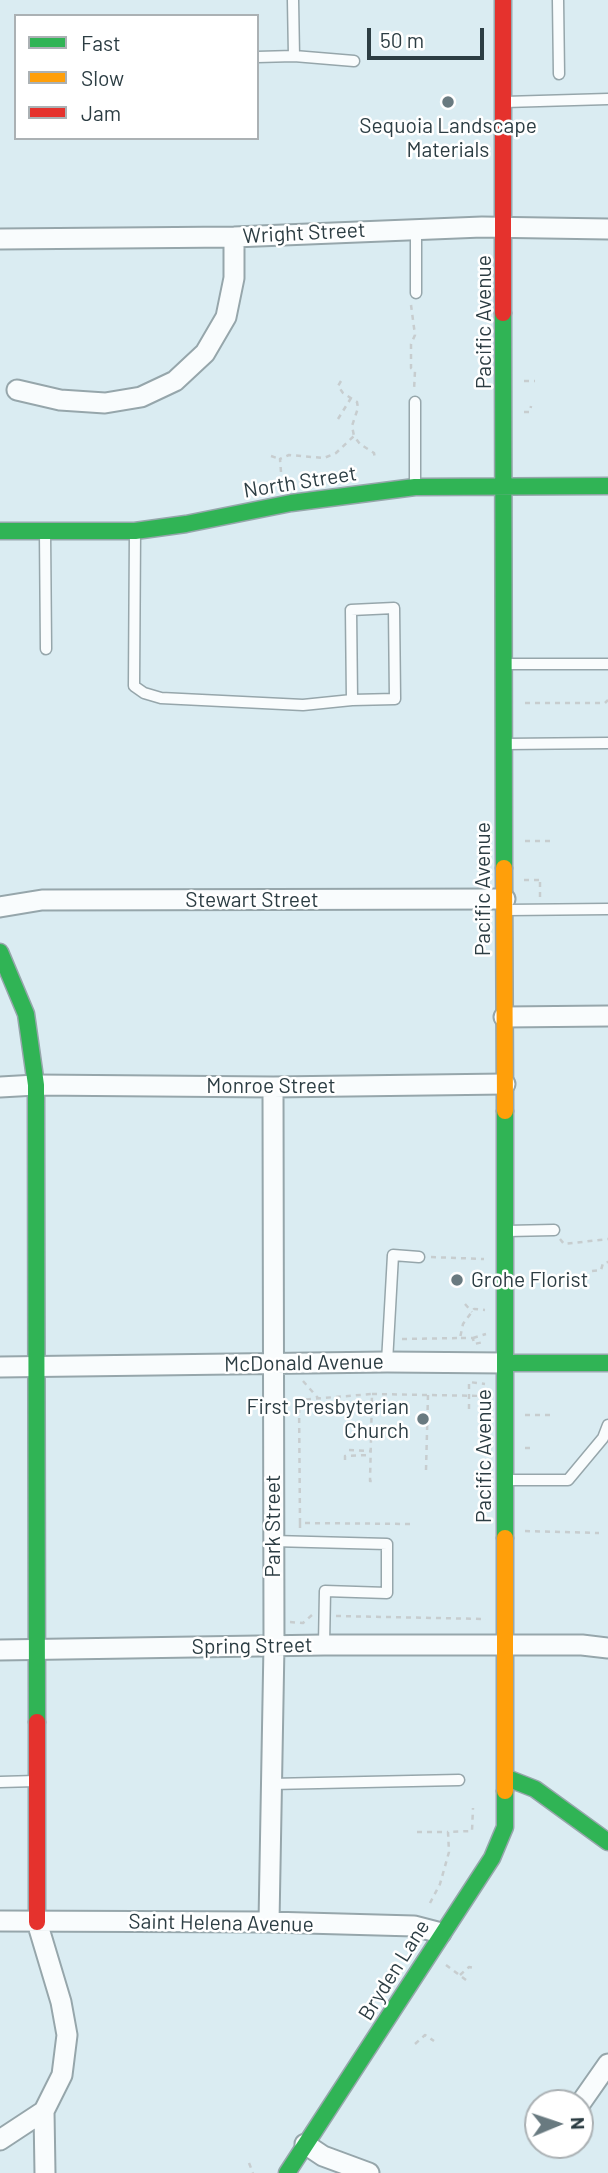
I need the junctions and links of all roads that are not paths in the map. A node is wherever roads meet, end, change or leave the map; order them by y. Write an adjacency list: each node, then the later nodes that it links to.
1 (293, 0): 4 (lane)
2 (503, 0): 9 (street, Pacific Avenue)
3 (558, 0): 7 (lane)
4 (294, 56): 5 (lane); 6 (lane)
5 (259, 57)
6 (354, 61)
7 (559, 74)
8 (608, 99): 9 (lane)
9 (505, 102): 11 (street, Pacific Avenue)
10 (416, 229): 11 (street, Wright Street); 13 (street, Wright Street); 15 (lane)
11 (504, 229): 12 (street, Wright Street); 19 (street, Pacific Avenue)
12 (608, 229)
13 (234, 237): 14 (street, Wright Street); 16 (street)
14 (0, 239)
15 (416, 293)
16 (17, 390)
17 (415, 402): 18 (lane)
18 (415, 486): 19 (street, North Street); 23 (street, North Street)
19 (505, 486): 20 (street, North Street); 25 (street, Pacific Avenue)
20 (608, 486)
21 (0, 531): 22 (street, North Street)
22 (45, 531): 23 (street, North Street); 24 (lane)
23 (135, 531): 27 (lane)
24 (46, 649)
25 (505, 664): 26 (lane); 29 (street, Pacific Avenue)
26 (608, 664)
27 (352, 700): 27 (lane)
28 (608, 743): 29 (lane)
29 (505, 744): 30 (street, Pacific Avenue)
30 (505, 904): 31 (street, Stewart Street); 32 (lane); 35 (street, Pacific Avenue)
31 (0, 907)
32 (608, 909)
33 (0, 952): 37 (street)
34 (608, 1016): 35 (street)
35 (504, 1017): 36 (street, Pacific Avenue)
36 (505, 1084): 39 (street, Monroe Street); 41 (street, Pacific Avenue)
37 (36, 1085): 38 (street, Monroe Street); 39 (street, Monroe Street); 48 (street)
38 (0, 1087)
39 (273, 1087): 46 (street, Park Street)
40 (554, 1230): 41 (lane)
41 (506, 1231): 44 (street, Pacific Avenue)
42 (419, 1257): 43 (lane)
43 (387, 1362): 44 (street, McDonald Avenue); 46 (street, McDonald Avenue)
44 (505, 1363): 45 (street, McDonald Avenue); 50 (street, Pacific Avenue)
45 (608, 1363)
46 (272, 1364): 48 (street, McDonald Avenue); 51 (street, Park Street)
47 (0, 1367): 48 (street, McDonald Avenue)
48 (38, 1367): 57 (street)
49 (608, 1425): 50 (lane)
50 (506, 1480): 54 (street, Pacific Avenue)
51 (273, 1541): 52 (lane); 53 (street, Park Street)
52 (324, 1645): 53 (street, Spring Street); 54 (street, Spring Street)
53 (274, 1646): 57 (street, Spring Street); 62 (street, Park Street)
54 (505, 1646): 55 (street, Spring Street); 58 (street, Pacific Avenue)
55 (608, 1648)
56 (0, 1650): 57 (street, Spring Street)
57 (36, 1650): 60 (street)
58 (507, 1778): 63 (street); 67 (street, Bryden Lane)
59 (460, 1780): 62 (lane)
60 (37, 1781): 61 (lane); 65 (street)
61 (0, 1782)
62 (271, 1784): 66 (street, Park Street)
63 (608, 1842)
64 (0, 1922): 65 (street, Saint Helena Avenue)
65 (37, 1922): 66 (street, Saint Helena Avenue); 70 (street)
66 (269, 1923): 67 (street, Saint Helena Avenue)
67 (442, 1933): 72 (street, Bryden Lane)
68 (606, 2071): 69 (street)
69 (592, 2089)
70 (44, 2111): 71 (street); 73 (street)
71 (0, 2140)
72 (305, 2144): 74 (street, Bryden Lane); 75 (street)
73 (45, 2173)
74 (287, 2173)
75 (369, 2173)

